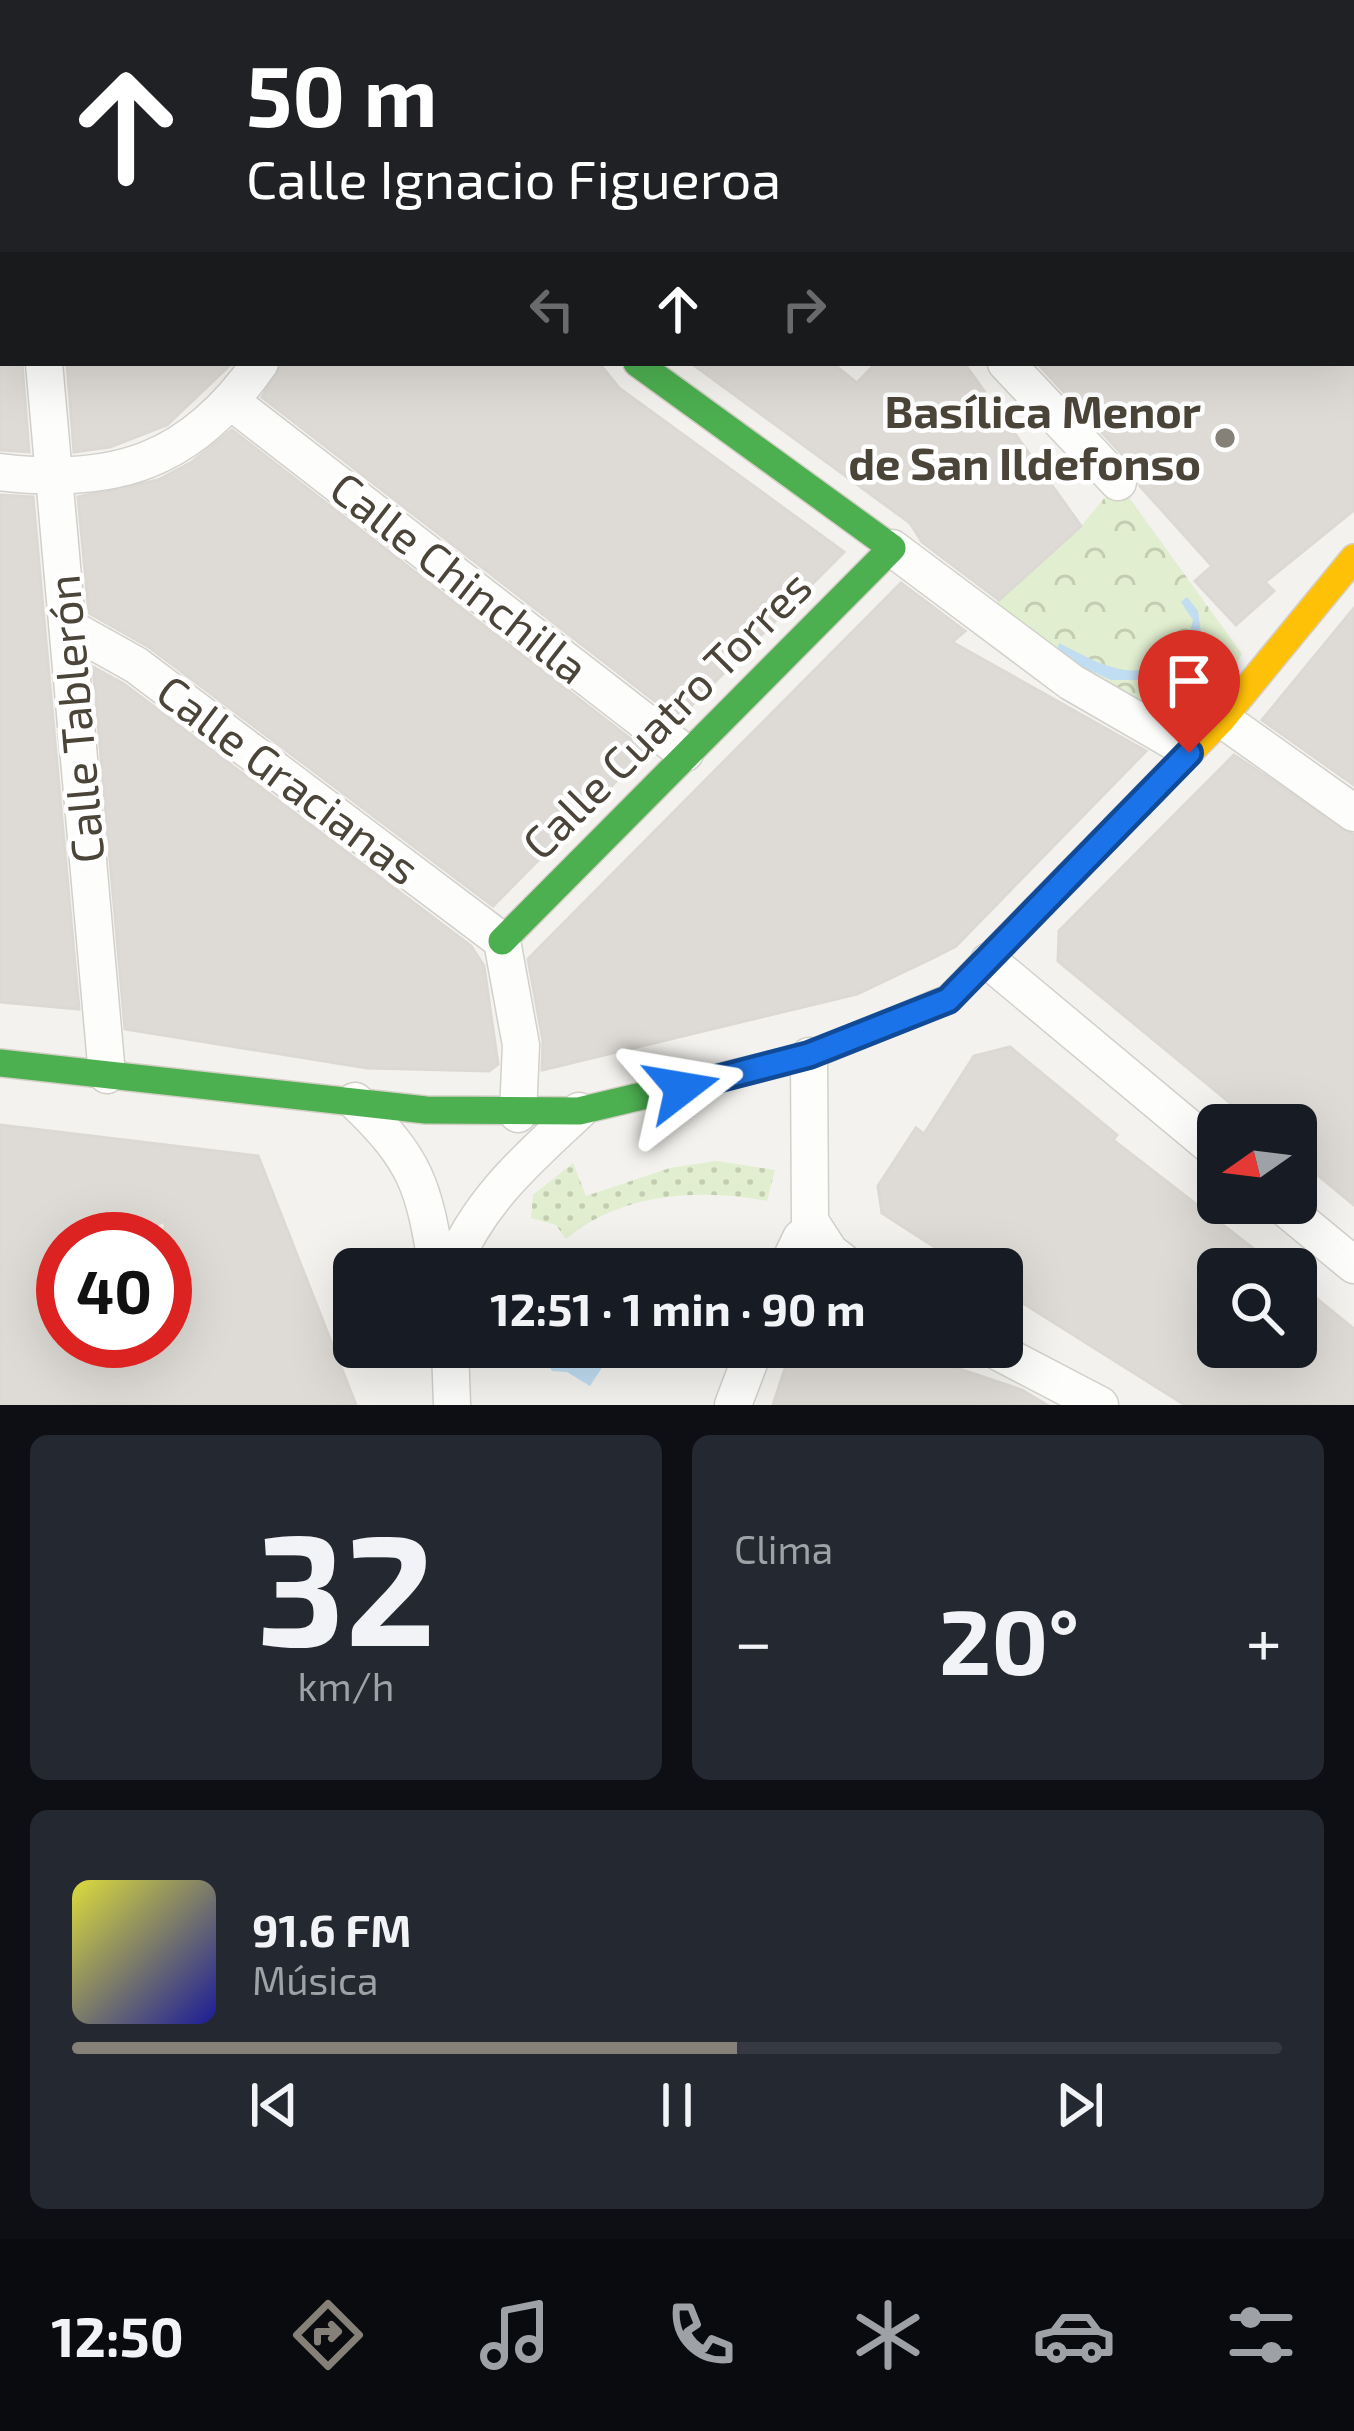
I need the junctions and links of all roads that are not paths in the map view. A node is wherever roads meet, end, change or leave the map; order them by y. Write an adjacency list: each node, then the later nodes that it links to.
1 (44, 366): 7 (street, Calle Tablerón)
2 (258, 366): 5 (street)
3 (645, 366): 9 (street)
4 (1009, 366): 8 (street)
5 (232, 403): 7 (street); 14 (street, Calle Chinchilla)
6 (0, 472): 7 (street)
7 (56, 479): 11 (street, Calle Tablerón)
8 (1118, 482)
9 (892, 548): 13 (street); 14 (street, Calle Cuatro Torres)
10 (1354, 559): 12 (street)
11 (68, 627): 16 (street, Calle Gracianas); 20 (street, Calle Tablerón)
12 (1222, 719): 15 (street); 17 (street)
13 (1186, 749)
14 (685, 753): 16 (street, Calle Cuatro Torres)
15 (1354, 813)
16 (502, 941): 23 (street)
17 (989, 961): 18 (street); 24 (street)
18 (809, 1055): 22 (street); 28 (street)
19 (0, 1063): 20 (street)
20 (107, 1076): 21 (street)
21 (354, 1100): 23 (street); 26 (street)
22 (579, 1112): 23 (street); 27 (street)
23 (518, 1114)
24 (1197, 1134)
25 (1304, 1224): 29 (street)
26 (433, 1248)
27 (459, 1248)
28 (827, 1248)
29 (1354, 1265)
30 (1023, 1366): 35 (street)
31 (451, 1368): 33 (street)
32 (747, 1368): 34 (street)
33 (452, 1405)
34 (733, 1405)
35 (1100, 1405)

